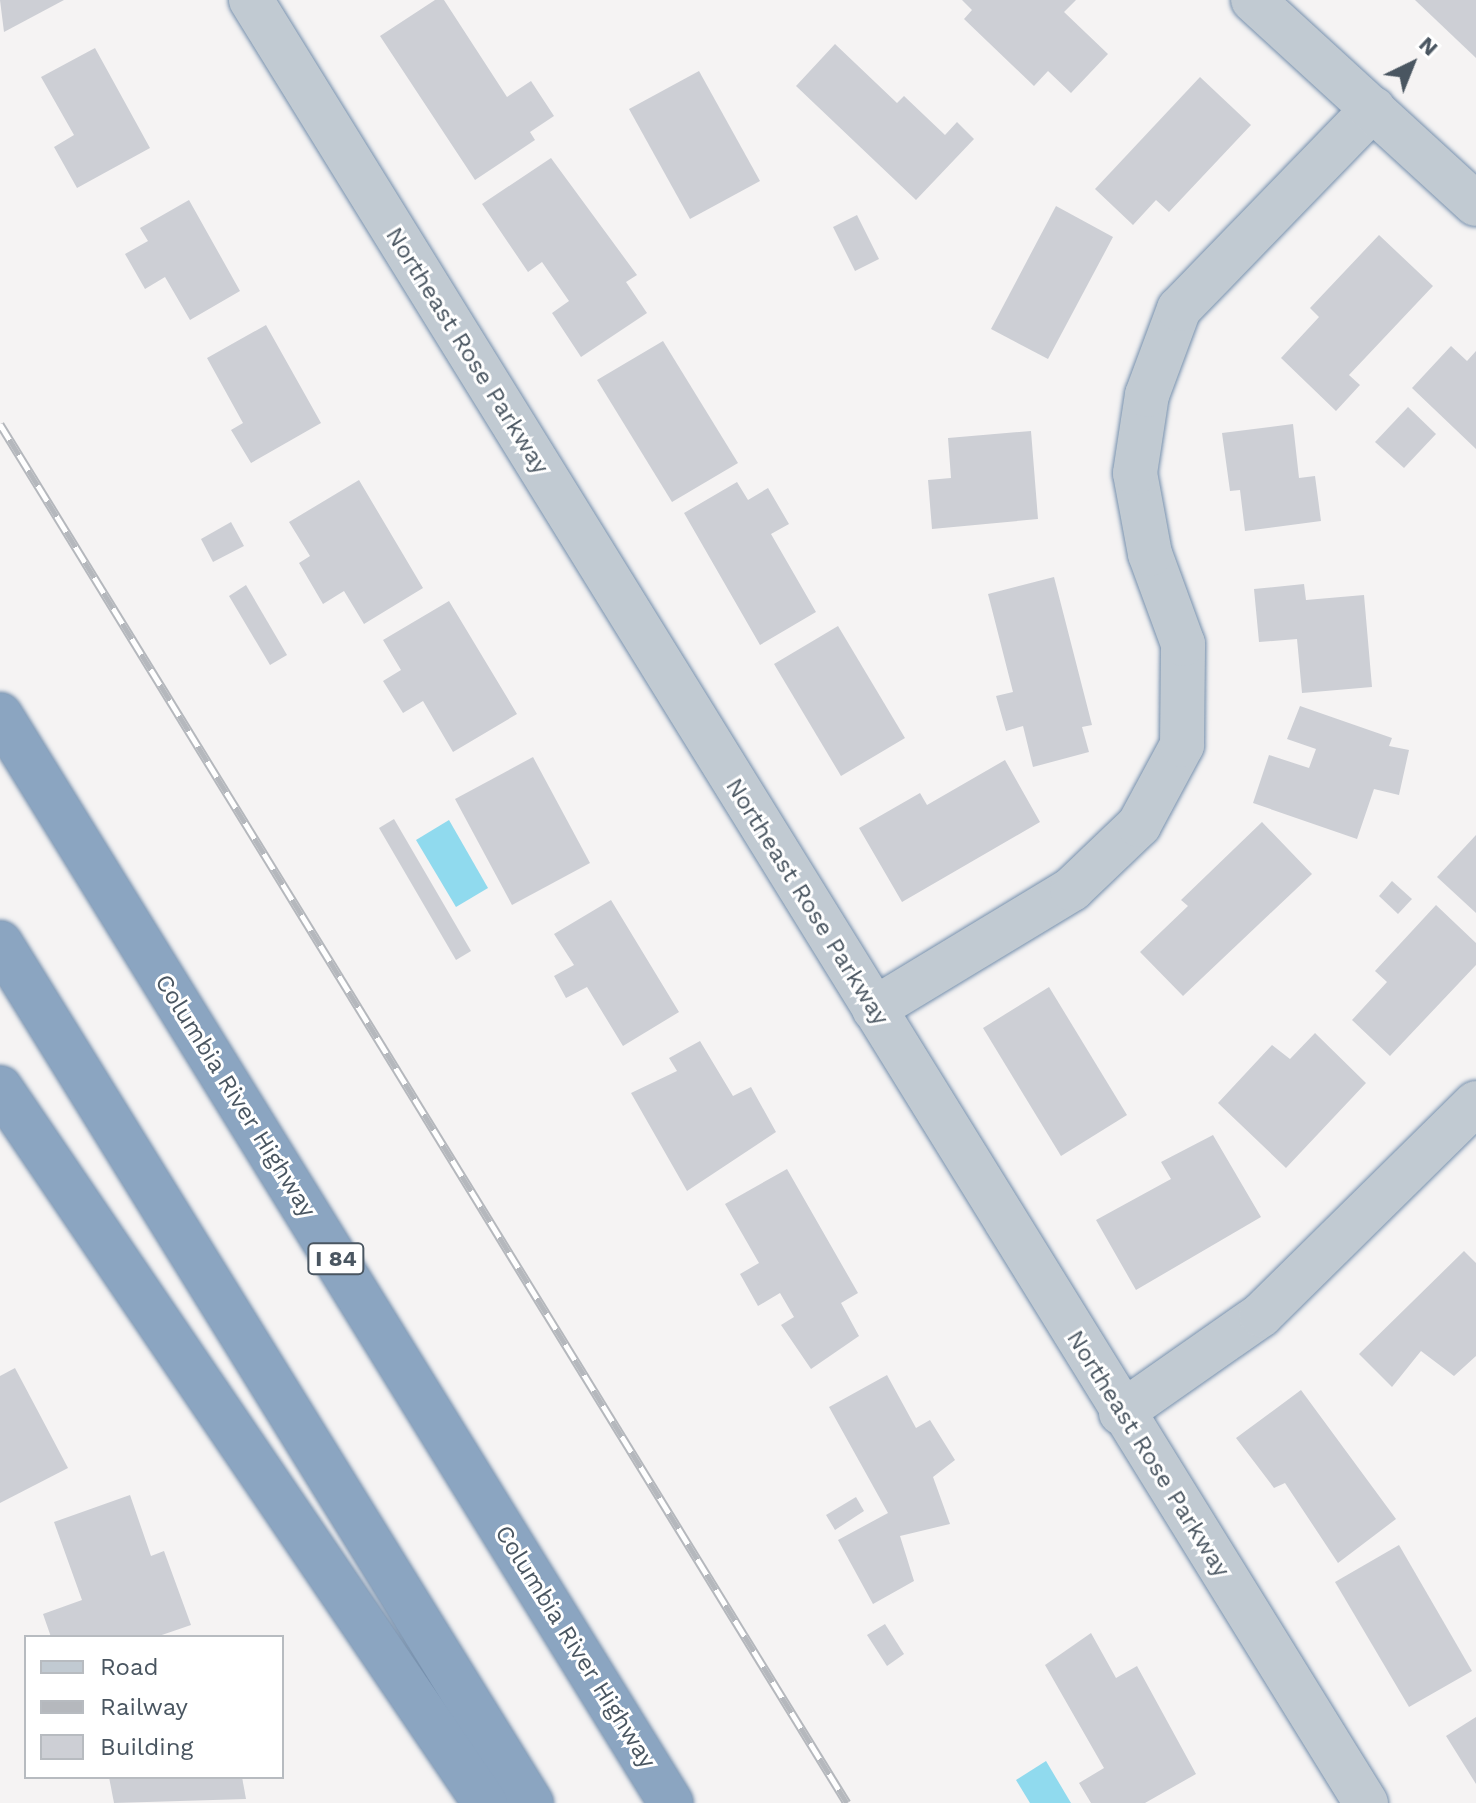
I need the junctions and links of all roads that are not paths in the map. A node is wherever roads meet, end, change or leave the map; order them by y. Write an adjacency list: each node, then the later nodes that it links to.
1 (251, 0): 7 (street, Northeast Rose Parkway)
2 (1253, 0): 3 (street)
3 (1373, 109): 4 (street); 7 (street)
4 (1474, 198)
5 (0, 715): 13 (highway, Columbia River Highway / I 84)
6 (0, 943): 12 (highway)
7 (874, 1009): 10 (street, Northeast Rose Parkway)
8 (0, 1088): 11 (highway)
9 (1476, 1103): 10 (street)
10 (1121, 1413): 14 (street, Northeast Rose Parkway)
11 (485, 1803)
12 (531, 1803)
13 (671, 1803)
14 (1366, 1803)

